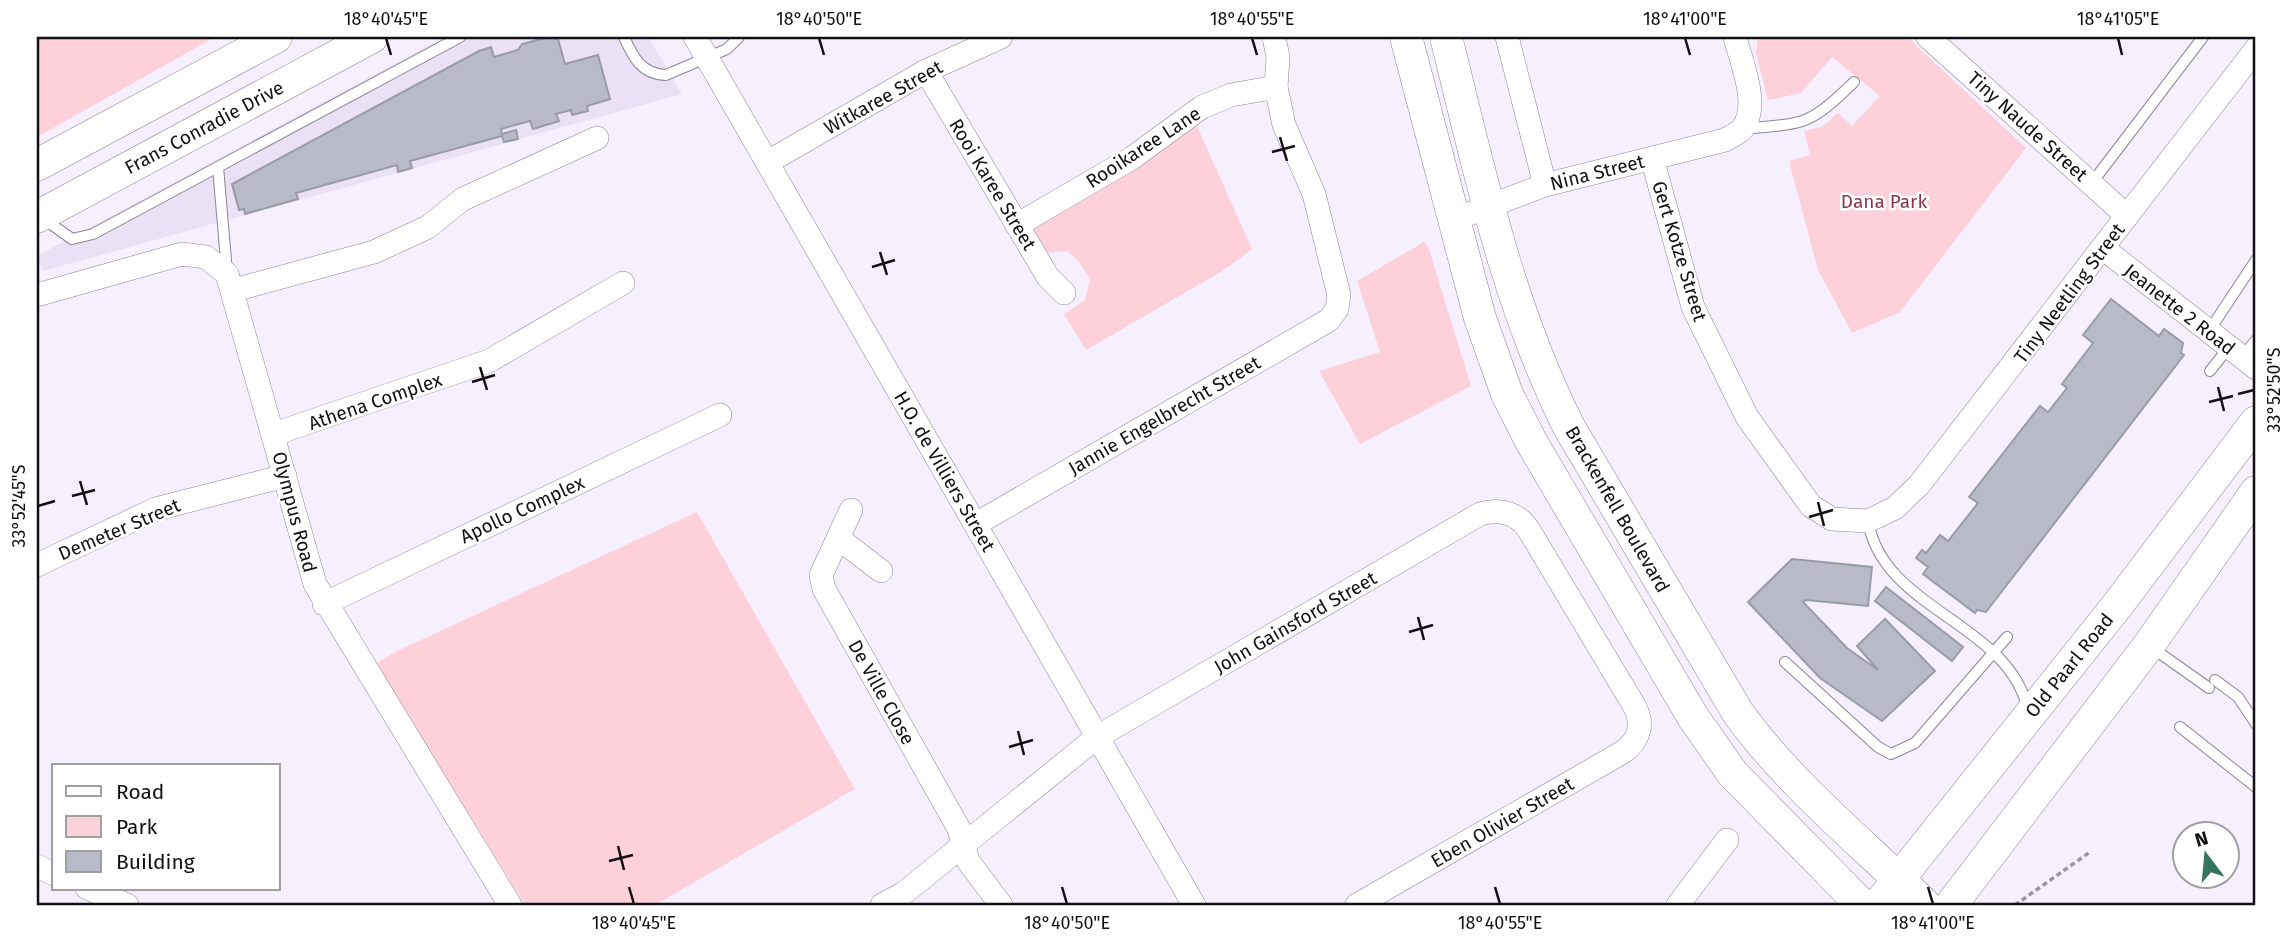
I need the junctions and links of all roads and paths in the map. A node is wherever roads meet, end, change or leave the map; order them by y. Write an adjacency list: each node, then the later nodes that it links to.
1 (276, 37): 24 (street)
2 (372, 37): 29 (street, Frans Conradie Drive)
3 (460, 37): 25 (lane)
4 (624, 37): 16 (lane)
5 (695, 37): 16 (street, H.O. de Villiers Street)
6 (739, 37): 16 (lane)
7 (1001, 37): 17 (street, Witkaree Street)
8 (1273, 37): 19 (street)
9 (1406, 37): 31 (street, Brackenfell Boulevard)
10 (1446, 37): 28 (street, Brackenfell Boulevard)
11 (1507, 37): 27 (street)
12 (1735, 37): 20 (street)
13 (1928, 37): 26 (street, Tiny Naude Street)
14 (2203, 37): 26 (lane)
15 (2256, 49): 30 (street, Tiny Neetling Street)
16 (708, 58): 23 (street, H.O. de Villiers Street)
17 (926, 71): 23 (street, Witkaree Street); 32 (street, Rooi Karee Street)
18 (1854, 82): 20 (lane)
19 (1276, 87): 32 (street, Rooikaree Lane); 49 (street, Jannie Engelbrecht Street)
20 (1742, 129): 22 (street, Nina Street)
21 (597, 138): 35 (street)
22 (1653, 158): 27 (street, Nina Street); 48 (street, Gert Kotze Street)
23 (768, 162): 49 (street, H.O. de Villiers Street)
24 (37, 165)
25 (218, 167): 29 (lane); 35 (lane)
26 (2091, 184): 30 (street, Tiny Naude Street)
27 (1545, 185): 28 (street, Nina Street)
28 (1488, 204): 31 (street, Nina Street); 67 (street, Brackenfell Boulevard)
29 (38, 216)
30 (2127, 216): 33 (street, Tiny Neetling Street)
31 (1453, 220): 76 (street, Brackenfell Boulevard)
32 (1017, 225): 37 (street, Rooi Karee Street)
33 (2104, 249): 39 (street, Jeanette 2 Road); 48 (street, Tiny Neetling Street)
34 (2256, 260): 39 (lane)
35 (231, 282): 38 (street); 44 (street, Olympus Road)
36 (623, 283): 44 (street, Athena Complex)
37 (1064, 293)
38 (37, 296)
39 (2209, 331): 40 (street, Jeanette 2 Road)
40 (2246, 353): 41 (lane)
41 (2210, 372)
42 (720, 415): 53 (street, Apollo Complex)
43 (2256, 422): 58 (street, Old Paarl Road)
44 (274, 435): 45 (street, Olympus Road)
45 (285, 476): 51 (street, Demeter Street); 53 (street, Olympus Road)
46 (2256, 492): 55 (street)
47 (851, 510): 50 (street, De Ville Close)
48 (1868, 521): 56 (lane)
49 (976, 524): 62 (street, H.O. de Villiers Street)
50 (838, 538): 52 (street); 65 (street, De Ville Close)
51 (37, 565)
52 (881, 571)
53 (324, 604): 70 (street, Olympus Road)
54 (2007, 637): 56 (lane)
55 (2149, 645): 59 (lane); 79 (street)
56 (1994, 653): 57 (lane); 58 (lane)
57 (1785, 662)
58 (2029, 716): 67 (street, Old Paarl Road)
59 (2256, 724)
60 (2180, 727): 63 (lane)
61 (1640, 731): 62 (street, John Gainsford Street); 74 (street, Eben Olivier Street)
62 (1097, 737): 65 (street, John Gainsford Street); 73 (street, H.O. de Villiers Street)
63 (2256, 787)
64 (1727, 840): 75 (street)
65 (963, 845): 71 (street, John Gainsford Street); 72 (street, De Ville Close)
66 (2090, 852): 80 (path)
67 (1899, 879): 77 (street, Old Paarl Road); 78 (street, Brackenfell Boulevard)
68 (92, 890): 69 (street)
69 (127, 905)
70 (510, 905)
71 (882, 905)
72 (1001, 905)
73 (1194, 905)
74 (1357, 905)
75 (1678, 905)
76 (1862, 905)
77 (1878, 905)
78 (1926, 905)
79 (1951, 905)
80 (2015, 905)

